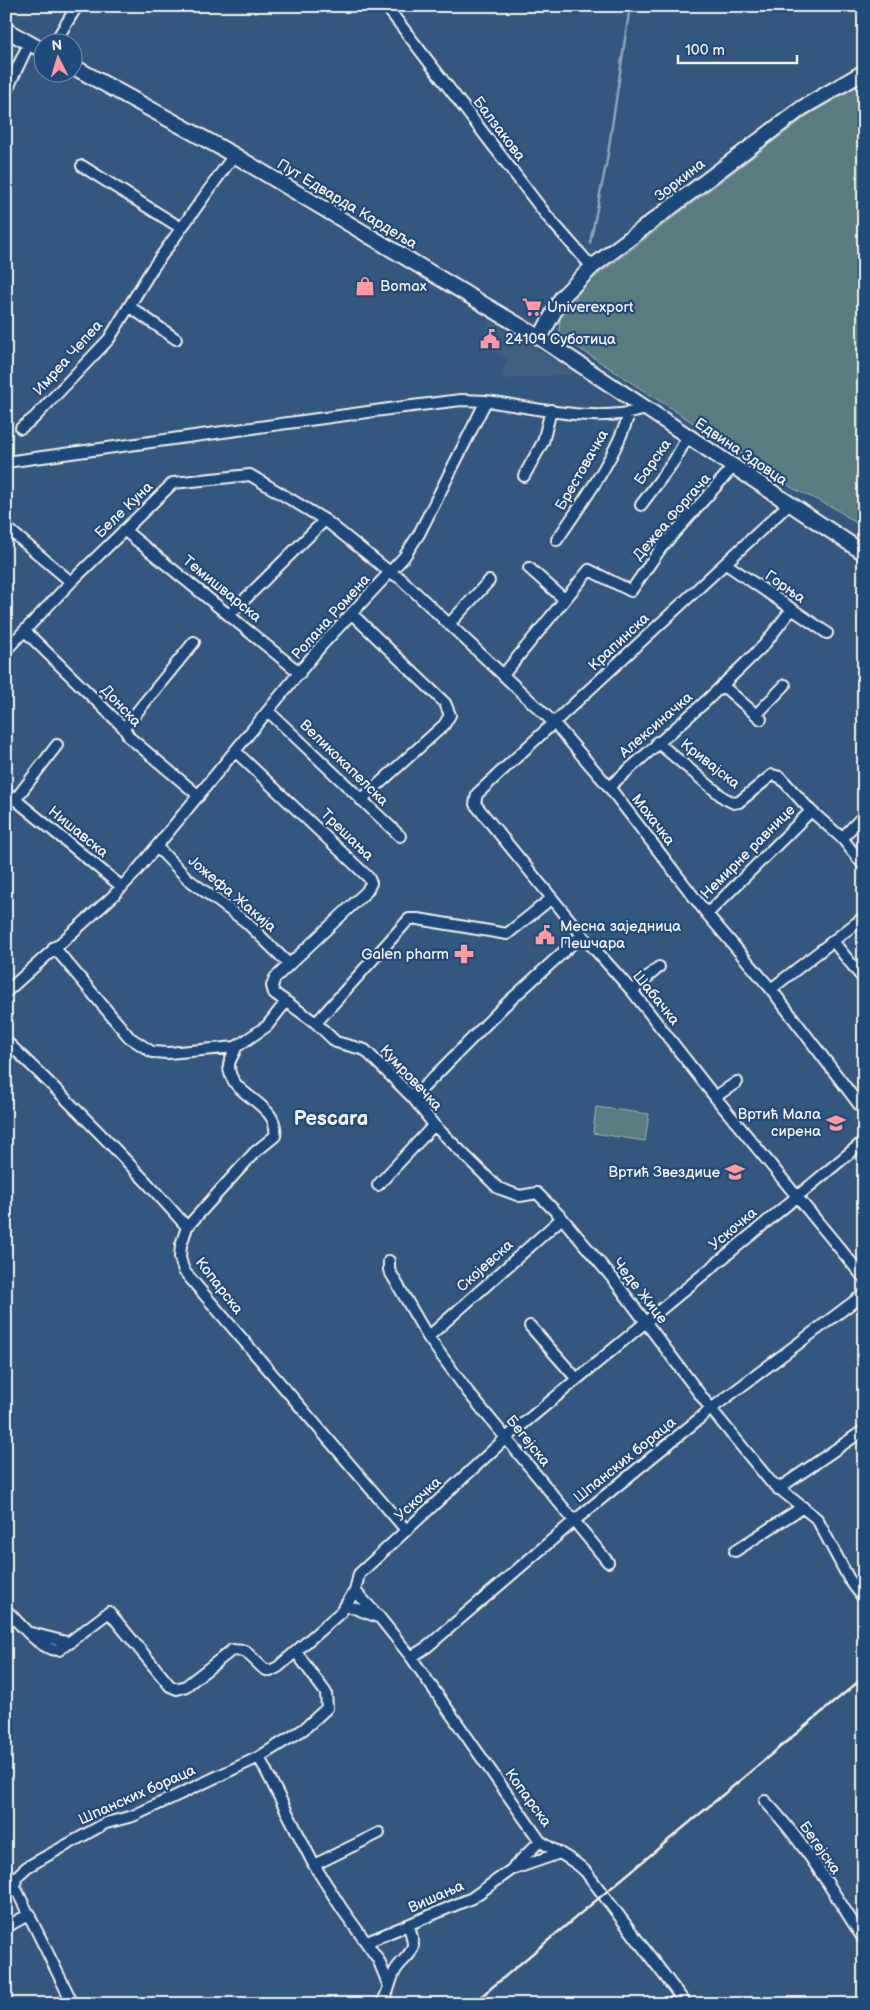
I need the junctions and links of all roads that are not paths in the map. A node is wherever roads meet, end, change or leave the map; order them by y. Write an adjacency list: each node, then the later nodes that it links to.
1 (77, 6): 4 (street)
2 (386, 6): 12 (street, Балзакова)
3 (6, 30): 5 (main road)
4 (61, 32)
5 (30, 42): 8 (street)
6 (82, 71): 9 (main road, Пут Едварда Кардеља)
7 (864, 72): 12 (main road, Зоркина)
8 (6, 92)
9 (234, 155): 11 (street, Имреа Чепеа); 14 (main road, Пут Едварда Кардеља)
10 (82, 166): 11 (street)
11 (181, 228): 13 (street, Имреа Чепеа)
12 (592, 267): 14 (main road, Зоркина)
13 (130, 307): 15 (street); 21 (street, Имреа Чепеа)
14 (540, 338): 16 (main road, Пут Едварда Кардеља)
15 (176, 339)
16 (601, 378): 18 (main road, Едвина Здовца)
17 (486, 401): 19 (street); 23 (street); 35 (street, Ролана Ромена)
18 (646, 409): 20 (street); 22 (main road, Едвина Здовца)
19 (551, 410): 20 (street); 25 (street)
20 (629, 414): 31 (street, Брестовачка)
21 (21, 428)
22 (688, 436): 24 (main road, Едвина Здовца); 27 (street, Барска)
23 (6, 462)
24 (734, 466): 26 (main road, Едвина Здовца); 38 (street, Дежеа Форгача)
25 (524, 476)
26 (789, 504): 32 (main road, Едвина Здовца); 33 (street, Крапинска)
27 (641, 505)
28 (325, 520): 30 (street, Беле Куна); 35 (street, Беле Куна); 40 (street)
29 (6, 527): 37 (street)
30 (124, 530): 37 (street, Беле Куна); 40 (street, Темишварска)
31 (557, 540)
32 (864, 554)
33 (726, 564): 39 (street, Горња); 52 (street, Крапинска)
34 (529, 568): 38 (street)
35 (391, 574): 41 (street, Ролана Ромена); 42 (street, Мохачка)
36 (489, 581): 42 (street)
37 (72, 582): 43 (street, Беле Куна)
38 (564, 599): 48 (street, Дежеа Форгача)
39 (791, 610): 44 (street, Горња); 49 (street, Алексиначка)
40 (230, 614): 47 (street, Темишварска)
41 (352, 614): 47 (street, Ролана Ромена); 61 (street)
42 (450, 623): 48 (street, Мохачка)
43 (25, 631): 46 (street, Беле Куна); 53 (street, Донска)
44 (827, 633)
45 (194, 642): 53 (street)
46 (6, 650)
47 (300, 673): 51 (street, Ролана Ромена)
48 (503, 675): 52 (street, Мохачка)
49 (722, 685): 50 (street); 54 (street, Алексиначка)
50 (784, 685)
51 (268, 711): 56 (street, Ролана Ромена); 61 (street, Великокапелска)
52 (554, 723): 57 (street, Мохачка); 62 (street, Крапинска)
53 (124, 728): 59 (street, Донска)
54 (658, 742): 57 (street, Алексиначка); 63 (street, Кривајска)
55 (57, 745): 60 (street)
56 (236, 752): 59 (street, Ролана Ромена); 76 (street, Трешања)
57 (608, 787): 71 (street, Мохачка)
58 (6, 792): 60 (street, Нишавска)
59 (199, 796): 67 (street, Ролана Ромена)
60 (15, 800): 69 (street, Нишавска)
61 (361, 800): 65 (street, Великокапелска)
62 (474, 804): 70 (street, Шабачка)
63 (811, 811): 66 (street); 71 (street, Немирне равнице)
64 (864, 815): 66 (street)
65 (400, 836)
66 (842, 838): 68 (street)
67 (157, 847): 69 (street, Ролана Ромена); 76 (street, Јожефа Жакија)
68 (864, 866)
69 (122, 887): 75 (street, Ролана Ромена)
70 (552, 898): 73 (street, Шабачка); 83 (street)
71 (707, 914): 79 (street, Мохачка)
72 (864, 917): 74 (street)
73 (582, 935): 80 (street, Шабачка); 88 (street)
74 (833, 941): 78 (street); 79 (street)
75 (54, 948): 81 (street, Ролана Ромена); 85 (street)
76 (288, 964): 82 (street, Кумровечка)
77 (660, 967): 80 (street)
78 (864, 980)
79 (771, 989): 89 (street, Мохачка)
80 (632, 991): 87 (street, Шабачка)
81 (6, 992)
82 (285, 1003): 83 (street, Кумровечка); 85 (street)
83 (316, 1023): 88 (street, Кумровечка)
84 (6, 1041): 95 (street)
85 (236, 1047): 95 (street)
86 (737, 1082): 87 (street)
87 (715, 1097): 93 (street, Шабачка)
88 (413, 1098): 90 (street, Кумровечка)
89 (864, 1111)
90 (434, 1125): 92 (street); 94 (street, Чеде Жице)
91 (864, 1141): 93 (street, Ускочка)
92 (378, 1185)
93 (797, 1195): 97 (street, Шабачка); 99 (street, Ускочка)
94 (562, 1218): 99 (street, Чеде Жице); 101 (street, Скојевска)
95 (186, 1227): 109 (street, Копарска)
96 (389, 1261): 101 (street, Бегејска)
97 (864, 1278)
98 (864, 1294): 103 (street, Шпанских бораца)
99 (645, 1322): 102 (street, Ускочка); 103 (street, Чеде Жице)
100 (530, 1326): 102 (street)
101 (428, 1337): 105 (street, Бегејска)
102 (576, 1378): 105 (street, Ускочка)
103 (712, 1409): 106 (street, Чеде Жице); 108 (street, Шпанских бораца)
104 (864, 1430): 106 (street)
105 (506, 1438): 108 (street, Бегејска); 109 (street, Ускочка)
106 (778, 1489): 107 (street, Чеде Жице)
107 (803, 1506): 110 (street); 113 (street, Чеде Жице)
108 (574, 1521): 111 (street, Бегејска); 118 (street, Шпанских бораца)
109 (406, 1530): 112 (street, Ускочка)
110 (734, 1550)
111 (608, 1562)
112 (355, 1591): 114 (street, Ускочка); 116 (street, Копарска)
113 (864, 1599)
114 (346, 1605): 116 (street); 117 (street, Ускочка)
115 (6, 1610): 117 (street, Ускочка)
116 (380, 1618): 118 (street, Копарска)
117 (296, 1652): 119 (street, Шпанских бораца)
118 (411, 1658): 122 (street, Копарска)
119 (259, 1757): 124 (street); 126 (street, Шпанских бораца)
120 (764, 1802): 129 (street, Бегејска)
121 (378, 1833): 124 (street)
122 (540, 1841): 123 (street, Копарска); 125 (street, Вишања)
123 (557, 1854): 125 (street, Вишања); 134 (street, Копарска)
124 (314, 1865): 130 (street)
125 (511, 1870): 127 (street, Вишања)
126 (30, 1914): 128 (street); 132 (street, Шпанских бораца)
127 (409, 1925): 130 (street, Вишања); 131 (street)
128 (6, 1927)
129 (864, 1940)
130 (367, 1942): 131 (street)
131 (389, 1986): 133 (street)
132 (73, 2004)
133 (381, 2004)
134 (686, 2004)

